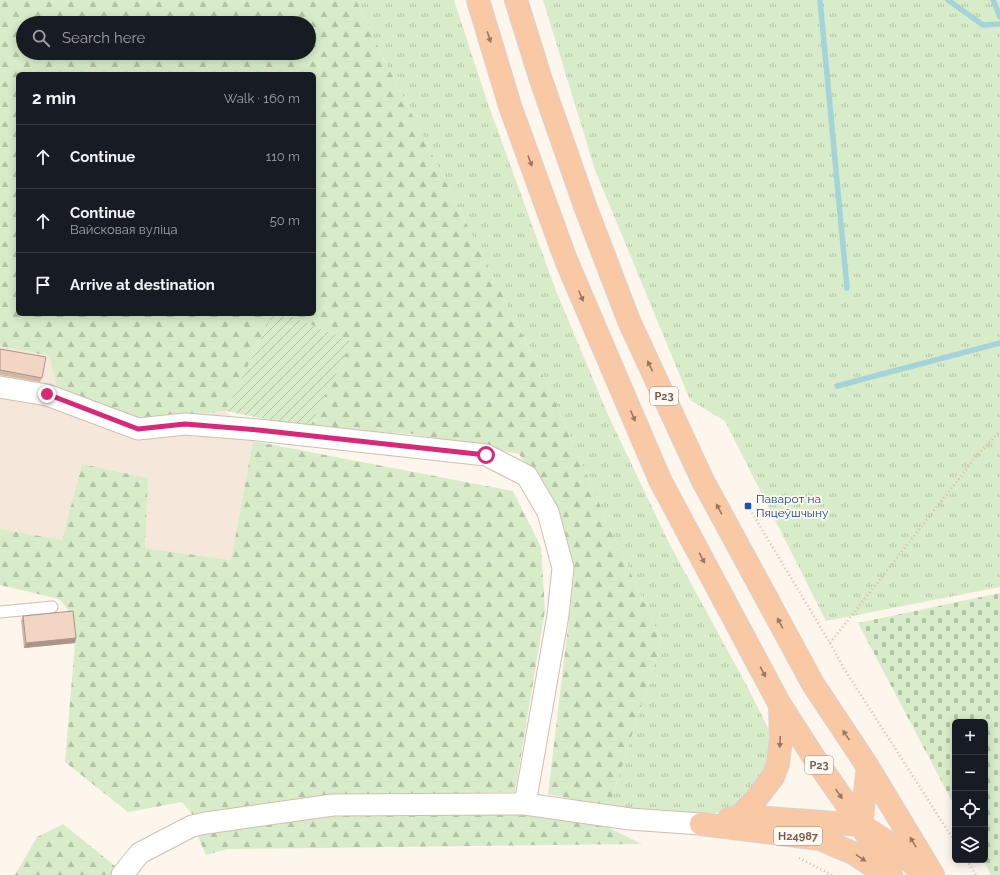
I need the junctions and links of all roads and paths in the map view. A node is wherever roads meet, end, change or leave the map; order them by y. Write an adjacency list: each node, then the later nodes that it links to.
1 (478, 0): 9 (highway, Р23, one-way to 9)
2 (516, 0): 10 (highway, Р23, one-way to 2)
3 (0, 387): 11 (street)
4 (1000, 431): 8 (path)
5 (748, 506): 8 (path)
6 (52, 607): 7 (lane)
7 (0, 612)
8 (830, 643): 15 (path)
9 (780, 703): 12 (highway, one-way to 12); 14 (highway, Р23, one-way to 14)
10 (868, 768): 14 (highway); 22 (highway, Р23, one-way to 10)
11 (525, 804): 13 (street, Н24987); 18 (street, Н24987)
12 (740, 816): 13 (highway, Н24987); 14 (highway, Н24987)
13 (701, 824): 16 (highway, Н24987)
14 (861, 825): 16 (highway, Н24987); 20 (highway, Р23); 21 (highway, Н24987)
15 (952, 837)
16 (820, 839): 19 (highway, Н24987, one-way to 19)
17 (969, 863): 23 (path)
18 (122, 875)
19 (886, 875)
20 (892, 875)
21 (924, 875)
22 (933, 875)
23 (976, 875)

